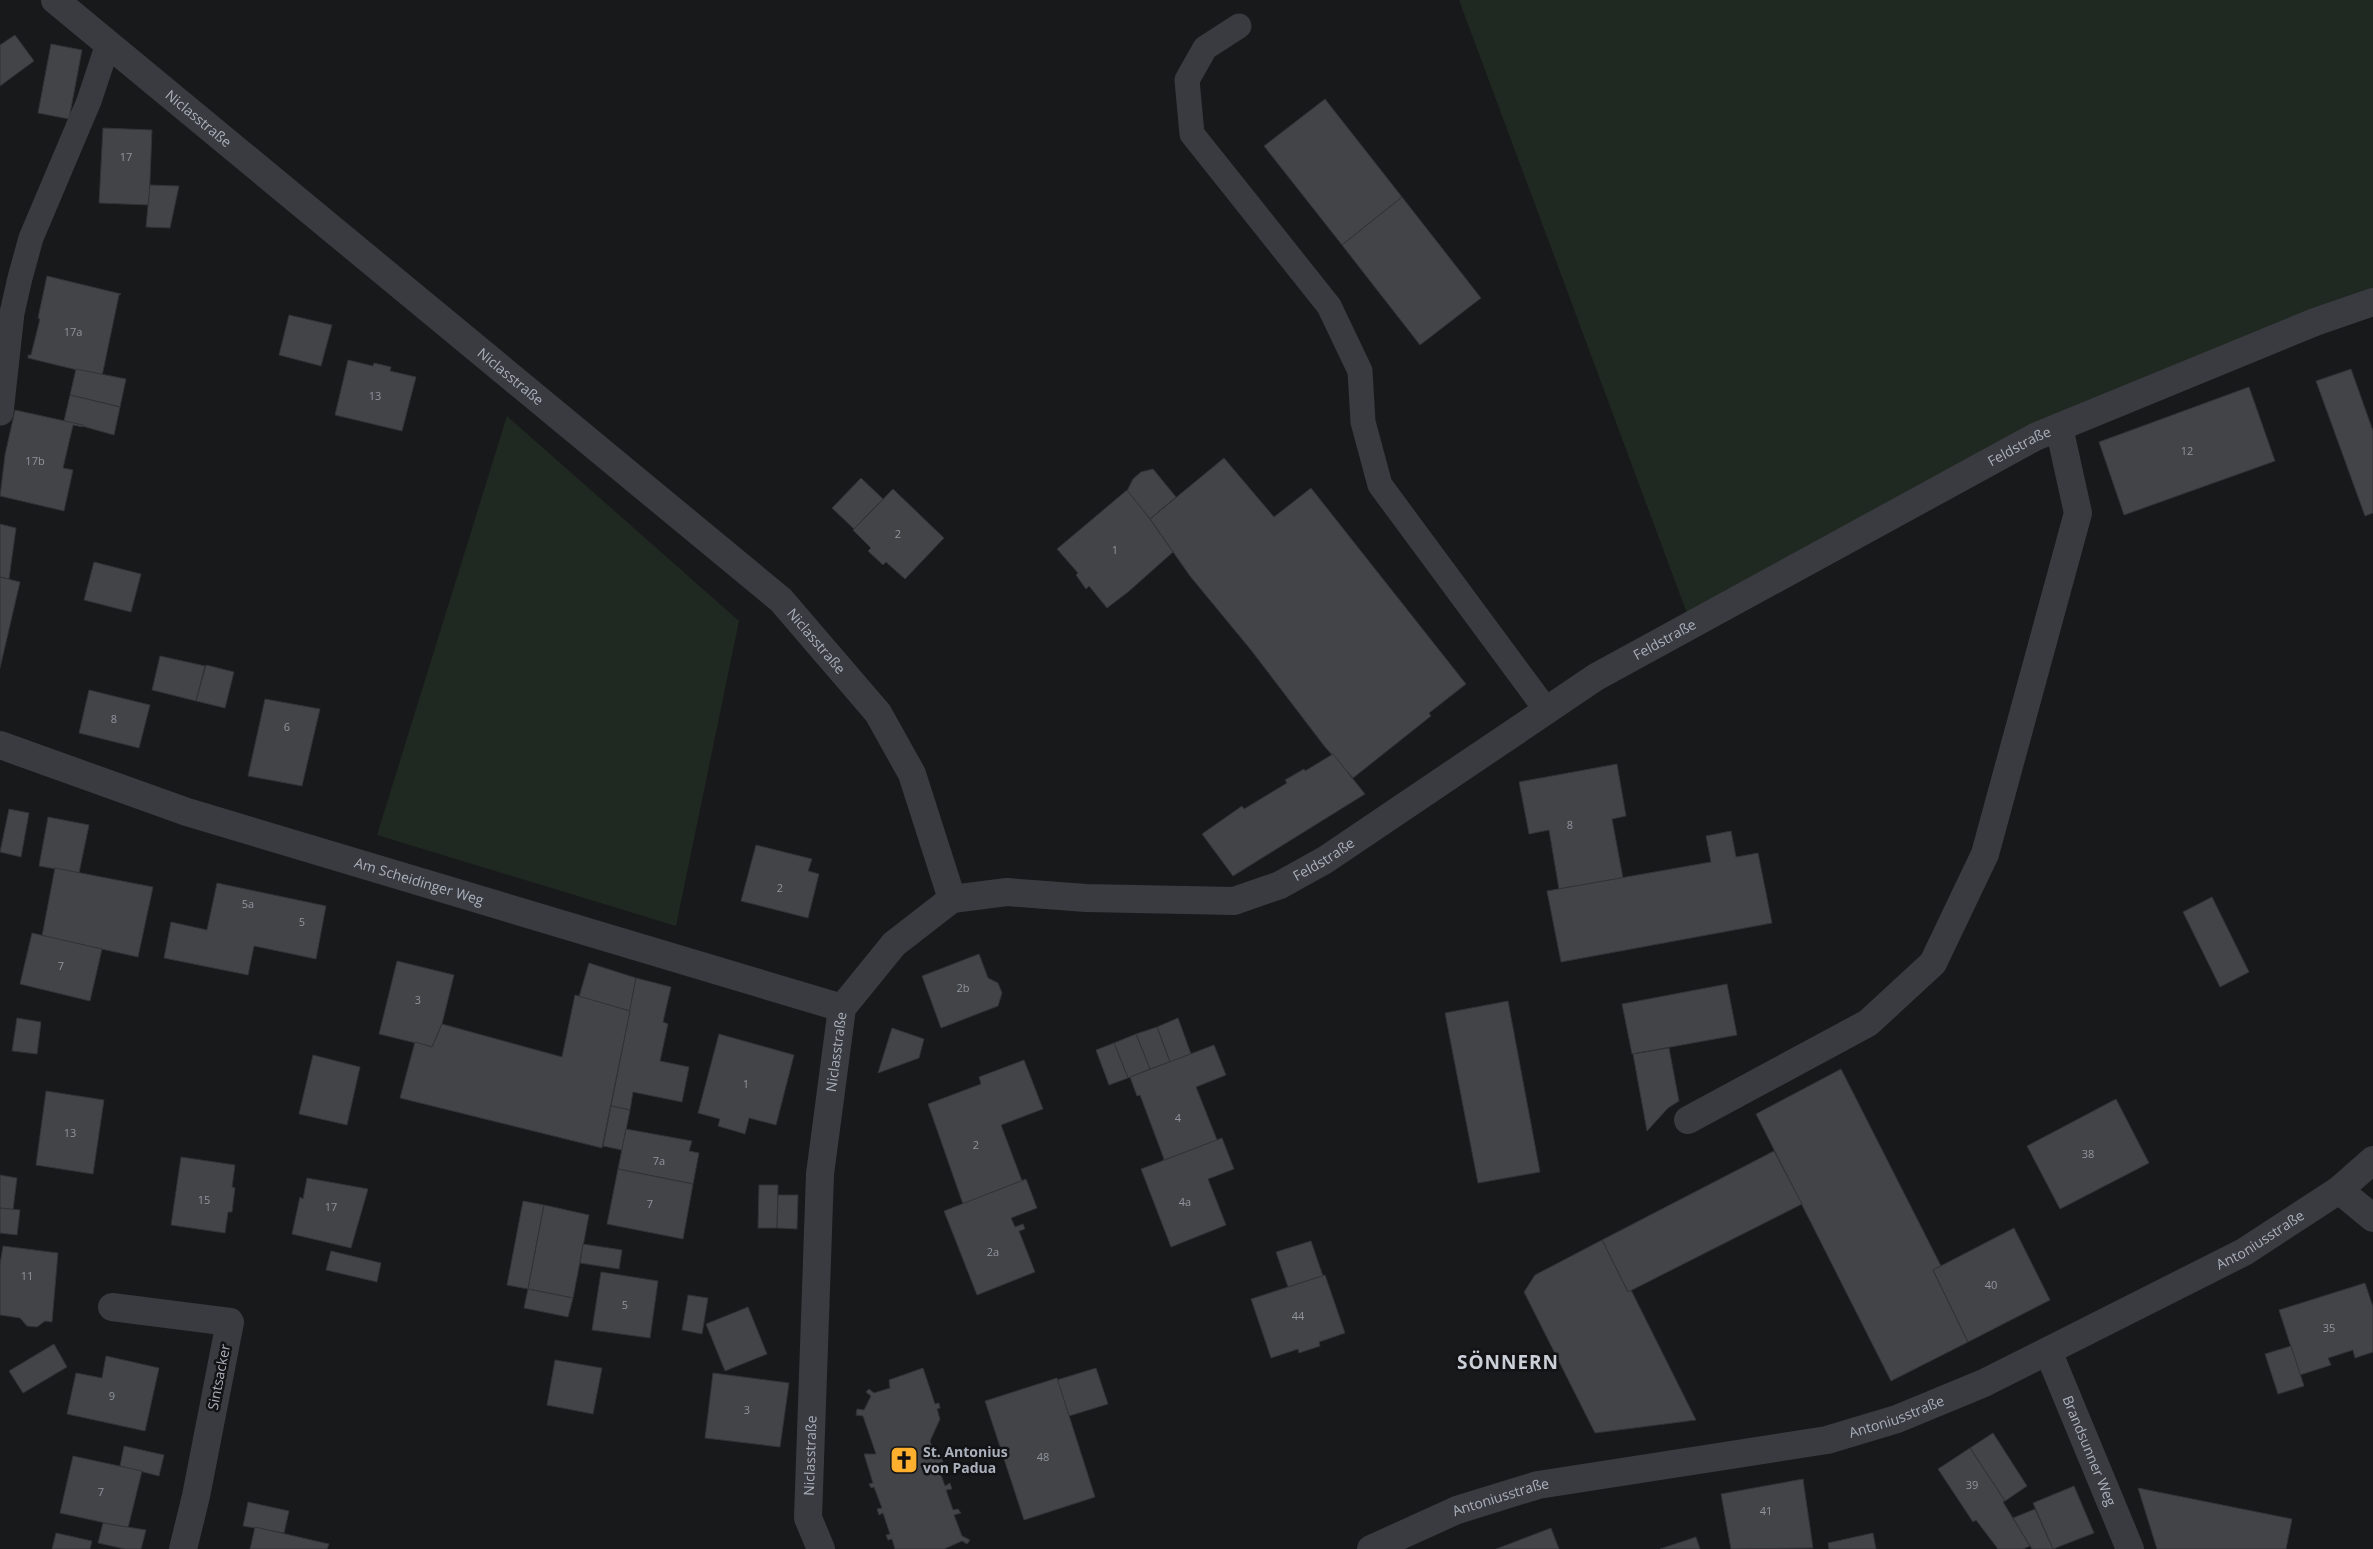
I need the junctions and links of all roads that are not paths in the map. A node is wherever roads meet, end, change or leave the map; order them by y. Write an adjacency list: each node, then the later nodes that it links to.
1 (55, 0): 3 (street, Niclasstraße)
2 (1239, 26): 7 (lane)
3 (108, 44): 5 (lane); 9 (street, Niclasstraße)
4 (2373, 302): 6 (street, Feldstraße)
5 (1, 413)
6 (2059, 427): 7 (street, Feldstraße); 11 (street)
7 (1547, 711): 9 (street, Feldstraße)
8 (0, 744): 10 (street, Am Scheidinger Weg)
9 (952, 899): 10 (street, Niclasstraße)
10 (842, 1008): 18 (street, Niclasstraße)
11 (1688, 1120)
12 (2373, 1160): 13 (street, Antoniusstraße)
13 (2339, 1190): 14 (street); 16 (street, Antoniusstraße)
14 (2373, 1218)
15 (112, 1307): 17 (street, Sintsacker)
16 (2048, 1351): 19 (street, Antoniusstraße); 20 (street, Brandsunner Weg)
17 (183, 1549)
18 (821, 1549)
19 (1371, 1549)
20 (2130, 1549)

